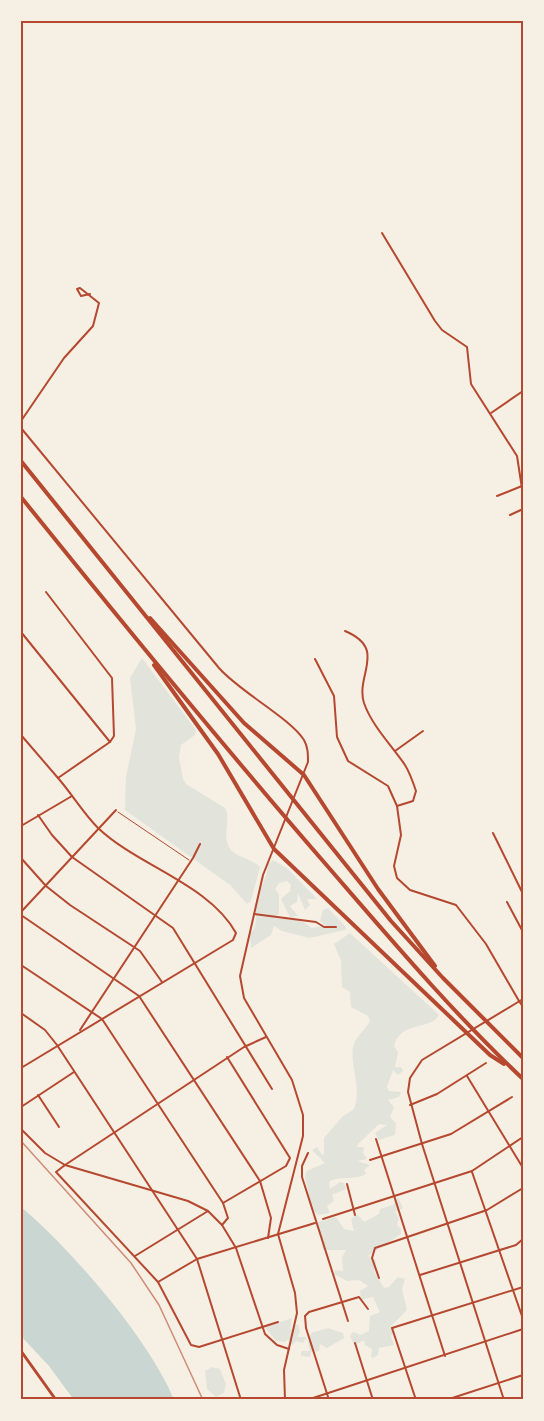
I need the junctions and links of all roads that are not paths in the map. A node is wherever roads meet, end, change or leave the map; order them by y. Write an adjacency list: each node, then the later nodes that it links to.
1 (382, 234): 4 (street)
2 (90, 294): 5 (street)
3 (523, 391): 4 (street)
4 (490, 413): 8 (street)
5 (21, 421)
6 (21, 428): 24 (street)
7 (21, 461): 15 (highway)
8 (522, 486): 9 (street); 10 (street)
9 (523, 495)
10 (497, 496)
11 (21, 497): 18 (highway)
12 (523, 510): 13 (street)
13 (510, 515)
14 (46, 592): 22 (street)
15 (137, 605): 24 (highway); 50 (highway)
16 (345, 631): 23 (street)
17 (21, 632): 22 (street)
18 (133, 635): 34 (highway); 68 (highway)
19 (315, 659): 27 (street)
20 (423, 731): 23 (street)
21 (21, 735): 25 (street)
22 (110, 742): 25 (street)
23 (395, 751): 27 (street)
24 (304, 775): 34 (street); 50 (highway)
25 (58, 778): 26 (street)
26 (72, 796): 29 (street); 31 (street)
27 (397, 806): 55 (street)
28 (116, 810): 31 (street); 37 (lane)
29 (38, 815): 30 (street); 35 (street)
30 (21, 826)
31 (99, 829): 35 (street); 38 (street)
32 (493, 833): 40 (street)
33 (200, 844): 37 (street)
34 (274, 849): 43 (street); 68 (highway)
35 (72, 857): 39 (street); 44 (street)
36 (21, 858): 39 (street)
37 (191, 861): 38 (street)
38 (177, 882): 44 (street); 48 (street)
39 (46, 886): 42 (street); 47 (street)
40 (523, 894)
41 (507, 902): 46 (street)
42 (21, 914): 51 (street)
43 (254, 914): 45 (street); 61 (street)
44 (156, 915): 47 (street); 48 (street)
45 (336, 927)
46 (523, 932)
47 (134, 947): 51 (street); 52 (street)
48 (194, 963): 52 (street); 63 (street)
49 (21, 965): 57 (street)
50 (443, 978): 65 (highway)
51 (113, 979): 53 (street); 57 (street)
52 (162, 982): 53 (street)
53 (139, 996): 59 (street); 71 (street)
54 (523, 999): 55 (street)
55 (519, 1001): 56 (street); 77 (street)
56 (523, 1007)
57 (92, 1011): 59 (street); 60 (street)
58 (21, 1013): 62 (street)
59 (102, 1019): 60 (street); 76 (street)
60 (80, 1030): 62 (street)
61 (266, 1037): 63 (street); 109 (street)
62 (57, 1046): 67 (street); 69 (street)
63 (244, 1047): 64 (street); 73 (street)
64 (227, 1058): 71 (street); 93 (street)
65 (523, 1058)
66 (486, 1063): 70 (street)
67 (21, 1067)
68 (514, 1071): 72 (highway)
69 (74, 1072): 74 (street); 82 (street)
70 (467, 1077): 77 (street); 79 (street)
71 (193, 1079): 76 (street); 93 (street)
72 (523, 1079)
73 (272, 1089)
74 (38, 1095): 78 (street); 80 (street)
75 (512, 1098): 79 (street)
76 (158, 1103): 82 (street); 99 (street)
77 (410, 1105): 85 (street)
78 (21, 1107)
79 (487, 1111): 85 (street); 86 (street)
80 (59, 1127)
81 (21, 1129): 90 (street)
82 (113, 1132): 90 (street); 97 (street)
83 (523, 1137): 86 (street)
84 (376, 1139): 88 (street)
85 (422, 1144): 88 (street); 94 (street)
86 (509, 1146): 91 (street); 92 (street)
87 (308, 1153): 105 (street)
88 (382, 1156): 89 (street); 98 (street)
89 (370, 1160)
90 (64, 1165): 97 (street); 115 (street)
91 (523, 1168)
92 (472, 1170): 94 (street); 101 (street)
93 (260, 1180): 99 (street); 111 (street)
94 (434, 1183): 98 (street); 106 (street)
95 (347, 1184): 100 (street)
96 (523, 1188): 101 (street)
97 (154, 1191): 102 (street); 108 (street)
98 (395, 1196): 100 (street); 110 (street)
99 (223, 1203): 107 (street)
100 (353, 1209): 103 (street); 104 (street)
101 (487, 1210): 106 (street); 114 (street)
102 (208, 1211): 107 (street); 108 (street)
103 (355, 1215)
104 (323, 1219)
105 (315, 1222): 109 (street); 123 (street)
106 (447, 1223): 110 (street); 117 (street)
107 (222, 1225): 113 (street)
108 (178, 1229): 115 (street); 116 (street)
109 (279, 1234): 111 (street); 135 (street)
110 (408, 1236): 118 (street); 119 (street)
111 (268, 1238): 113 (street)
112 (523, 1239): 114 (street)
113 (236, 1248): 116 (street); 130 (street)
114 (500, 1250): 117 (street); 122 (street)
115 (135, 1256): 120 (street)
116 (197, 1259): 120 (street); 132 (street)
117 (460, 1263): 118 (street); 124 (street)
118 (420, 1275): 126 (street)
119 (379, 1278)
120 (158, 1282): 132 (street)
121 (523, 1287): 122 (street)
122 (512, 1290): 124 (street); 127 (street)
123 (342, 1301): 125 (street); 128 (street); 142 (street)
124 (472, 1303): 126 (street); 133 (street)
125 (368, 1309)
126 (433, 1316): 137 (street); 138 (street)
127 (523, 1319)
128 (348, 1321)
129 (278, 1322): 130 (street)
130 (262, 1328): 132 (street); 135 (street)
131 (523, 1329): 133 (street)
132 (222, 1340): 145 (street)
133 (486, 1342): 137 (street); 141 (street)
134 (355, 1343): 140 (street)
135 (289, 1349): 146 (street)
136 (21, 1352): 144 (main road)
137 (445, 1356): 138 (street)
138 (406, 1369): 140 (street); 150 (street)
139 (523, 1375): 141 (street)
140 (367, 1381): 142 (street); 149 (street)
141 (499, 1383): 143 (street); 153 (street)
142 (327, 1394): 147 (street); 148 (street)
143 (460, 1396): 151 (street); 152 (street)
144 (56, 1400)
145 (241, 1400)
146 (285, 1400)
147 (307, 1400)
148 (329, 1400)
149 (373, 1400)
150 (416, 1400)
151 (446, 1400)
152 (461, 1400)
153 (504, 1400)

